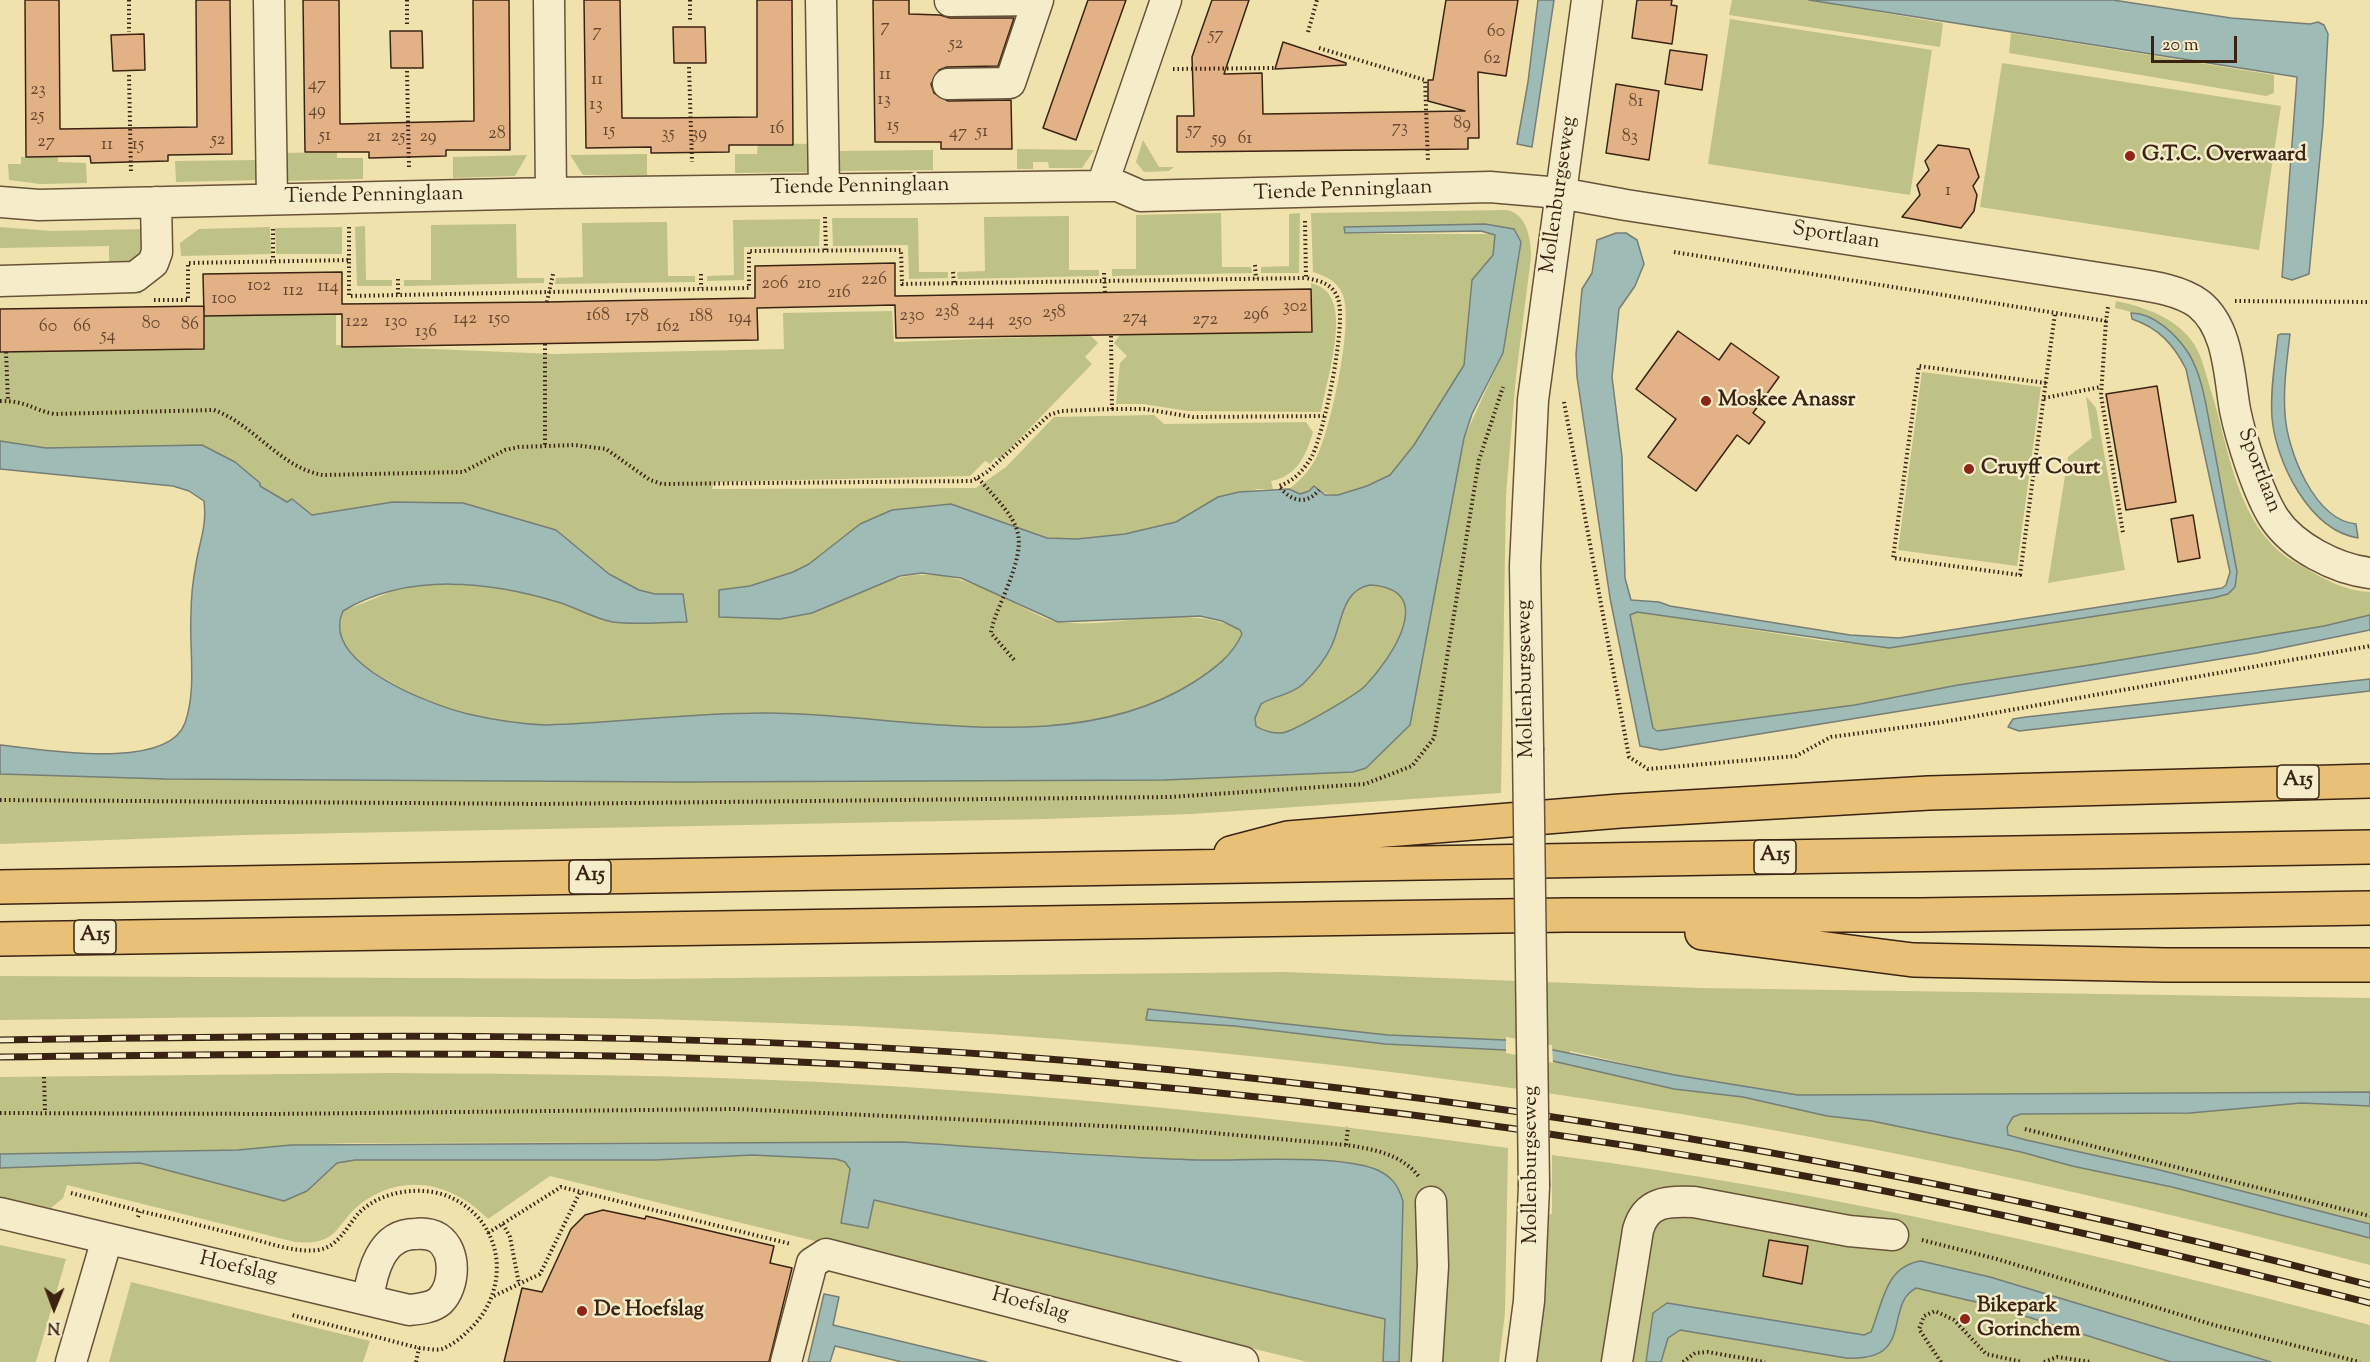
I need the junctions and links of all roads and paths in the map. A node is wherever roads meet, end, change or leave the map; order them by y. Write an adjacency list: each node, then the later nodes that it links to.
1 (129, 0): 14 (path)
2 (269, 0): 30 (street)
3 (407, 0): 13 (path)
4 (549, 0): 26 (street)
5 (690, 0): 12 (path)
6 (821, 0): 31 (street)
7 (1038, 0): 11 (street); 22 (street)
8 (1166, 0): 19 (street)
9 (1317, 0): 15 (path)
10 (1587, 0): 28 (street, Mollenburgseweg)
11 (950, 1)
12 (690, 21)
13 (407, 26)
14 (129, 32)
15 (1308, 32)
16 (1319, 48): 24 (path)
17 (689, 67): 25 (path)
18 (1275, 68): 19 (path)
19 (1142, 69): 23 (street)
20 (407, 70): 29 (path)
21 (129, 75): 33 (path)
22 (948, 84)
23 (1102, 186): 27 (street, Tiende Penninglaan); 31 (street, Tiende Penninglaan)
24 (1429, 189): 27 (street, Tiende Penninglaan); 28 (street, Tiende Penninglaan)
25 (692, 191): 26 (street, Tiende Penninglaan); 31 (street, Tiende Penninglaan)
26 (551, 193): 29 (street, Tiende Penninglaan)
27 (1305, 193): 41 (path)
28 (1560, 193): 44 (street, Sportlaan); 112 (street, Mollenburgseweg, bridge)
29 (409, 196): 30 (street, Tiende Penninglaan)
30 (272, 199): 33 (street, Tiende Penninglaan)
31 (824, 201): 34 (path)
32 (0, 202): 33 (street, Tiende Penninglaan)
33 (144, 203): 45 (street)
34 (826, 250): 47 (path); 48 (path)
35 (1674, 252): 56 (path, Sportlaan)
36 (1256, 265): 43 (path)
37 (953, 272): 47 (path)
38 (1104, 273): 46 (path)
39 (553, 274): 49 (path)
40 (701, 274): 48 (path)
41 (1306, 278): 43 (path); 69 (path)
42 (398, 279): 51 (path)
43 (1256, 279): 46 (path)
44 (2112, 280): 55 (street, Sportlaan); 57 (path)
45 (0, 281)
46 (1104, 281): 47 (path); 50 (path)
47 (954, 283)
48 (701, 288): 49 (path)
49 (548, 291): 51 (path); 53 (path)
50 (1104, 292)
51 (398, 295): 52 (path)
52 (142, 300)
53 (547, 302)
54 (2370, 302): 55 (path)
55 (2199, 304): 74 (street, Sportlaan)
56 (2055, 313): 57 (path, Sportlaan); 61 (path)
57 (2106, 321): 63 (path)
58 (1111, 335): 68 (path)
59 (545, 344): 70 (path)
60 (6, 352): 67 (path)
61 (2046, 383): 64 (path); 64 (path)
62 (1504, 384): 78 (path)
63 (2101, 387): 64 (path); 73 (path)
64 (2044, 398)
65 (1564, 400): 75 (path)
66 (0, 401): 67 (path)
67 (8, 401): 70 (path)
68 (1112, 409): 69 (path); 71 (path)
69 (1324, 416): 72 (path)
70 (545, 446): 71 (path)
71 (978, 478): 76 (path)
72 (1319, 490)
73 (2123, 533)
74 (2370, 573)
75 (2370, 646)
76 (1015, 661)
77 (2370, 781): 80 (highway, A15)
78 (0, 800)
79 (2370, 847): 80 (highway, A15)
80 (1180, 867): 81 (highway, A15)
81 (0, 887)
82 (2370, 908): 83 (highway, A15)
83 (1566, 915): 84 (highway, A15); 85 (highway, A15)
84 (0, 939)
85 (2370, 965)
86 (44, 1077): 87 (path)
87 (45, 1112): 88 (path); 91 (path)
88 (0, 1113)
89 (1348, 1127): 91 (path)
90 (2025, 1129): 97 (path)
91 (1346, 1145): 94 (path)
92 (580, 1192): 98 (path); 102 (path); 103 (path)
93 (70, 1193): 95 (path)
94 (1431, 1202): 111 (street)
95 (140, 1210)
96 (0, 1213): 101 (street, Hoefslag)
97 (2370, 1216)
98 (502, 1224): 99 (path); 103 (path)
99 (488, 1233)
100 (1893, 1235): 113 (street); 120 (path)
101 (107, 1239): 105 (street, Hoefslag); 107 (street)
102 (818, 1257): 109 (street); 110 (street, Hoefslag)
103 (519, 1284): 104 (path)
104 (494, 1296)
105 (368, 1299)
106 (419, 1348): 108 (path)
107 (70, 1362)
108 (416, 1362)
109 (786, 1362)
110 (1243, 1362)
111 (1427, 1362)
112 (1521, 1362)
113 (1617, 1362)
114 (1683, 1362): 115 (path)
115 (1765, 1362)
116 (1941, 1362): 117 (path)
117 (2022, 1362)
118 (2044, 1362): 119 (path)
119 (2091, 1362)
120 (2360, 1362)

